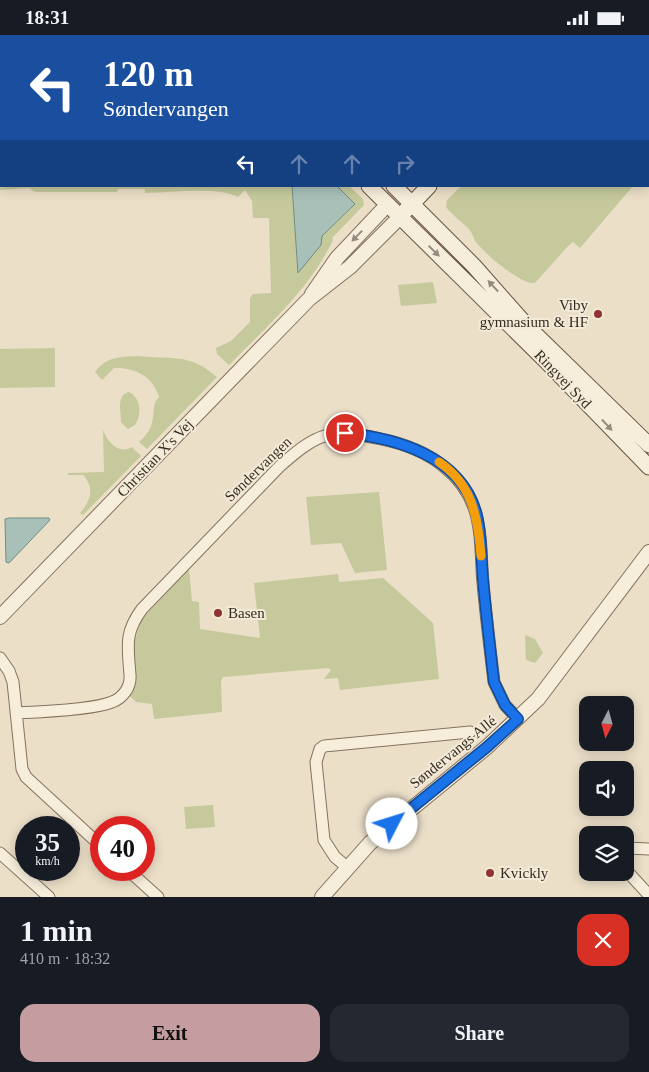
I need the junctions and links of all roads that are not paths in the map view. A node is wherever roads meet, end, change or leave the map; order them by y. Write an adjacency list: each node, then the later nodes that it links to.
1 (370, 187): 5 (main road, Ringvej Syd)
2 (428, 187): 4 (main road, Christian X's Vej)
3 (400, 188): 4 (main road, Ringvej Syd); 5 (main road, Christian X's Vej)
4 (412, 204): 6 (main road, Christian X's Vej); 8 (main road, Ringvej Syd, one-way to 4)
5 (387, 205): 6 (main road, Ringvej Syd); 7 (street, Christian X's Vej, one-way to 7)
6 (400, 217): 7 (street, Christian X's Vej); 9 (main road, Ringvej Syd, one-way to 9)
7 (309, 299): 11 (street, Christian X's Vej)
8 (649, 445)
9 (649, 467)
10 (649, 552): 14 (street, Søndervangs Allé)
11 (0, 617)
12 (0, 658): 13 (street)
13 (16, 713): 14 (street, Søndervangen); 16 (street)
14 (518, 719): 20 (street, Søndervangs Allé)
15 (470, 732): 20 (street)
16 (90, 836)
17 (634, 848): 18 (street)
18 (649, 849)
19 (0, 853): 24 (street)
20 (346, 867): 26 (street, Søndervangs Allé)
21 (634, 879): 23 (street)
22 (140, 881): 25 (street)
23 (649, 895)
24 (49, 897)
25 (158, 897)
26 (322, 897)

